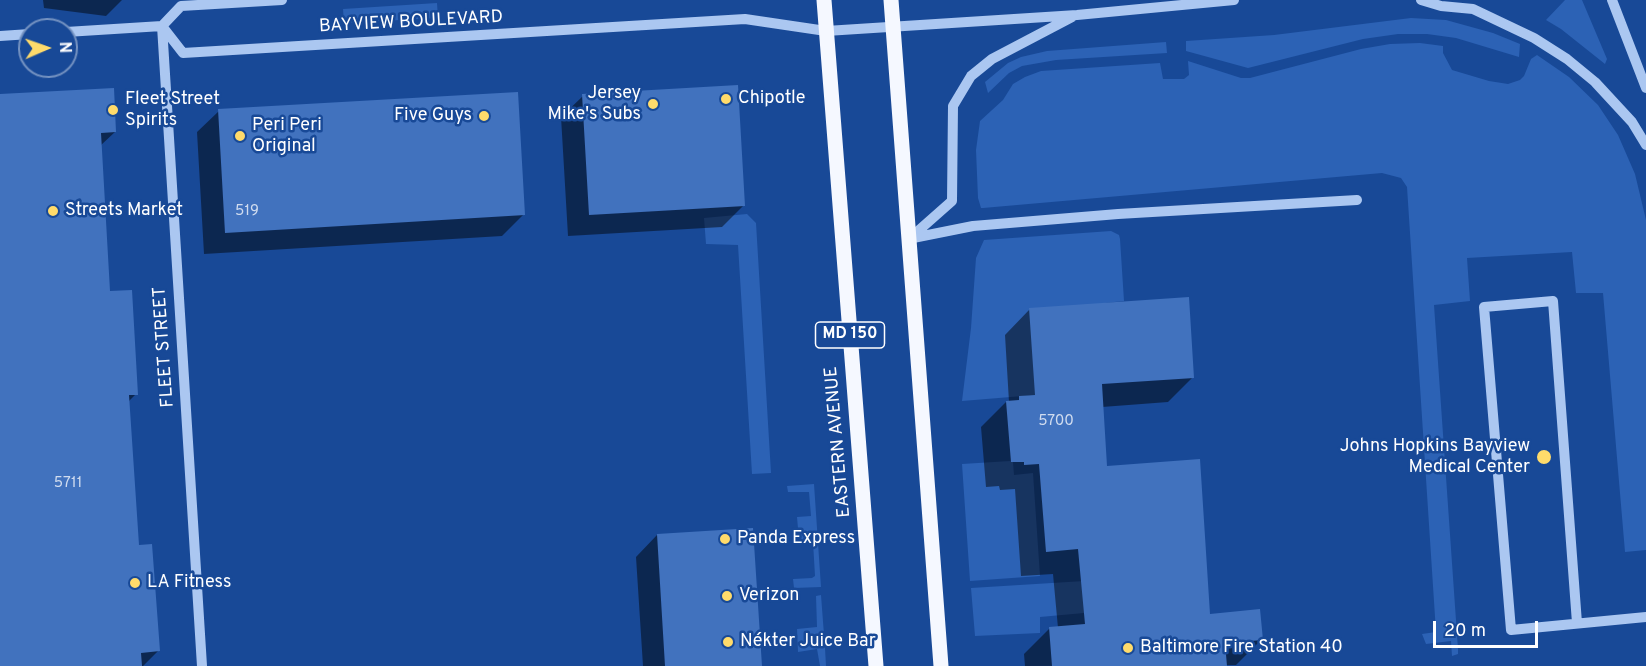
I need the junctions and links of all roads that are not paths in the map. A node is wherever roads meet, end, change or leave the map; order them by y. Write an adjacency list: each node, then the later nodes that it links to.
1 (282, 0): 8 (street)
2 (824, 0): 11 (main road, EASTERN AVENUE / MD 150)
3 (891, 0): 9 (main road)
4 (1234, 0): 7 (street, BAYVIEW BOULEVARD)
5 (1421, 0): 15 (street)
6 (1612, 0): 14 (street)
7 (1077, 15): 9 (street, BAYVIEW BOULEVARD); 17 (street)
8 (162, 26): 10 (street); 11 (street, BAYVIEW BOULEVARD); 20 (street, FLEET STREET)
9 (893, 27): 11 (street, BAYVIEW BOULEVARD); 17 (main road)
10 (78, 31)
11 (826, 31): 21 (main road, EASTERN AVENUE / MD 150)
12 (18, 35): 13 (street)
13 (0, 36)
14 (1646, 88)
15 (1646, 145)
16 (1357, 200): 17 (street)
17 (908, 239): 22 (main road)
18 (1646, 617): 19 (street)
19 (1577, 623): 19 (street)
20 (202, 666)
21 (876, 666)
22 (940, 666)

